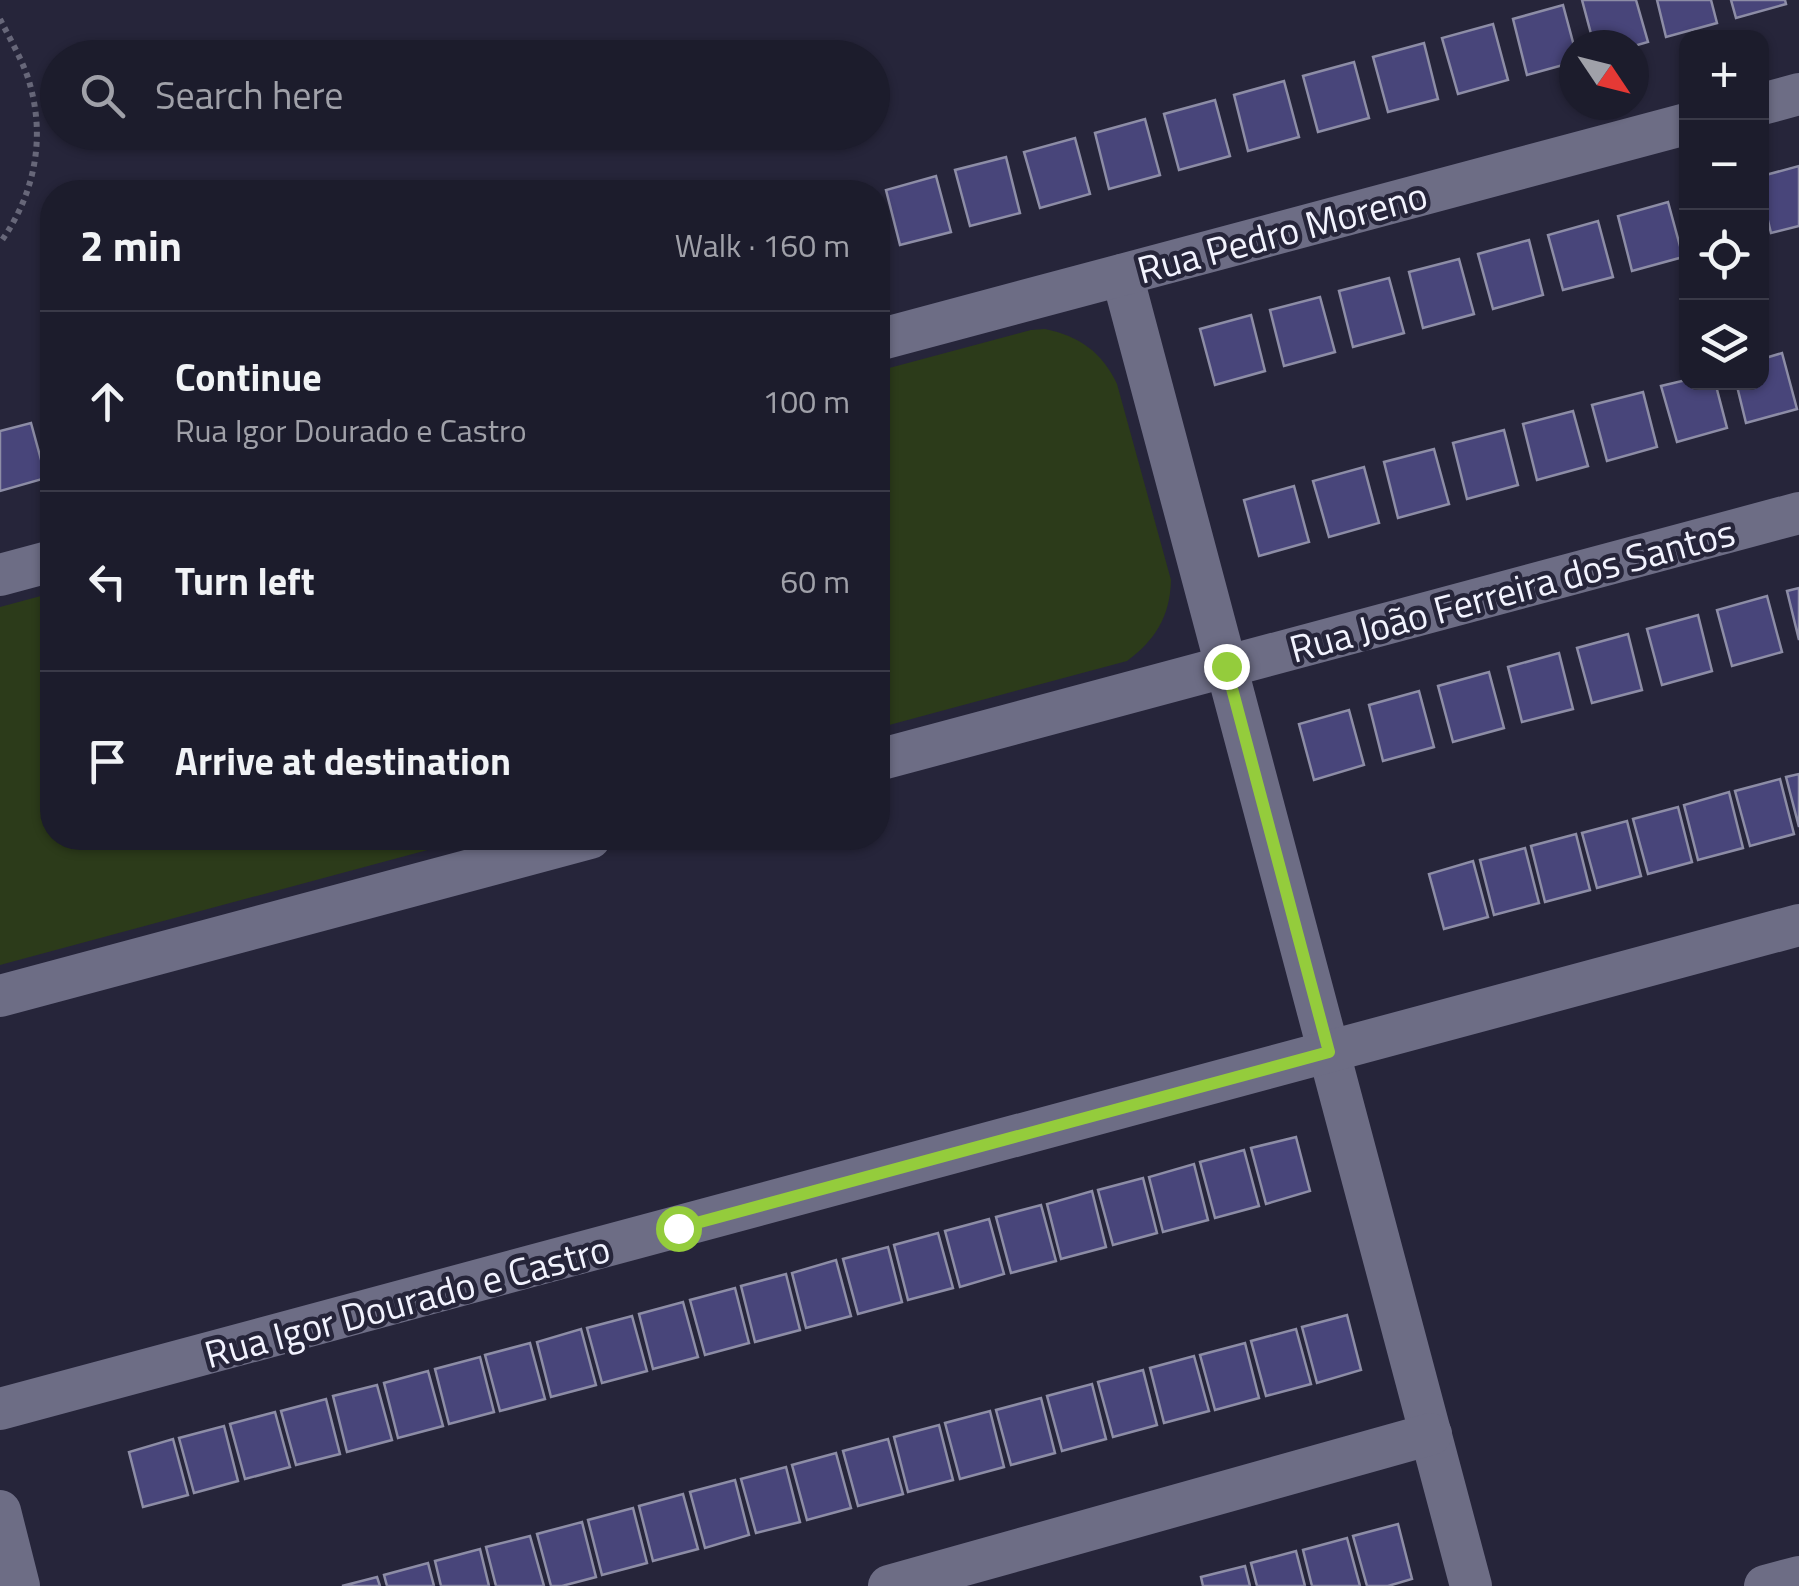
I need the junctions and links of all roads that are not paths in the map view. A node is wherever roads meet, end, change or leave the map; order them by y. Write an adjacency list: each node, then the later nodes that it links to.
1 (1799, 94): 2 (street)
2 (1769, 102)
3 (1679, 126): 4 (street, Rua Pedro Moreno)
4 (1122, 275): 5 (street, Rua Pedro Moreno); 9 (street)
5 (890, 337)
6 (1799, 513): 9 (street, Rua João Ferreira dos Santos)
7 (40, 564): 8 (street)
8 (0, 575)
9 (1226, 666): 10 (street, Rua João Ferreira dos Santos); 14 (street)
10 (890, 757)
11 (545, 850): 13 (street)
12 (1799, 925): 14 (street, Rua Igor Dourado e Castro)
13 (0, 996)
14 (1329, 1052): 15 (street, Rua Igor Dourado e Castro); 16 (street)
15 (0, 1409)
16 (1431, 1434): 20 (street); 21 (street)
17 (0, 1510): 19 (street)
18 (1799, 1577): 22 (street)
19 (20, 1586)
20 (888, 1586)
21 (1472, 1586)
22 (1765, 1586)

